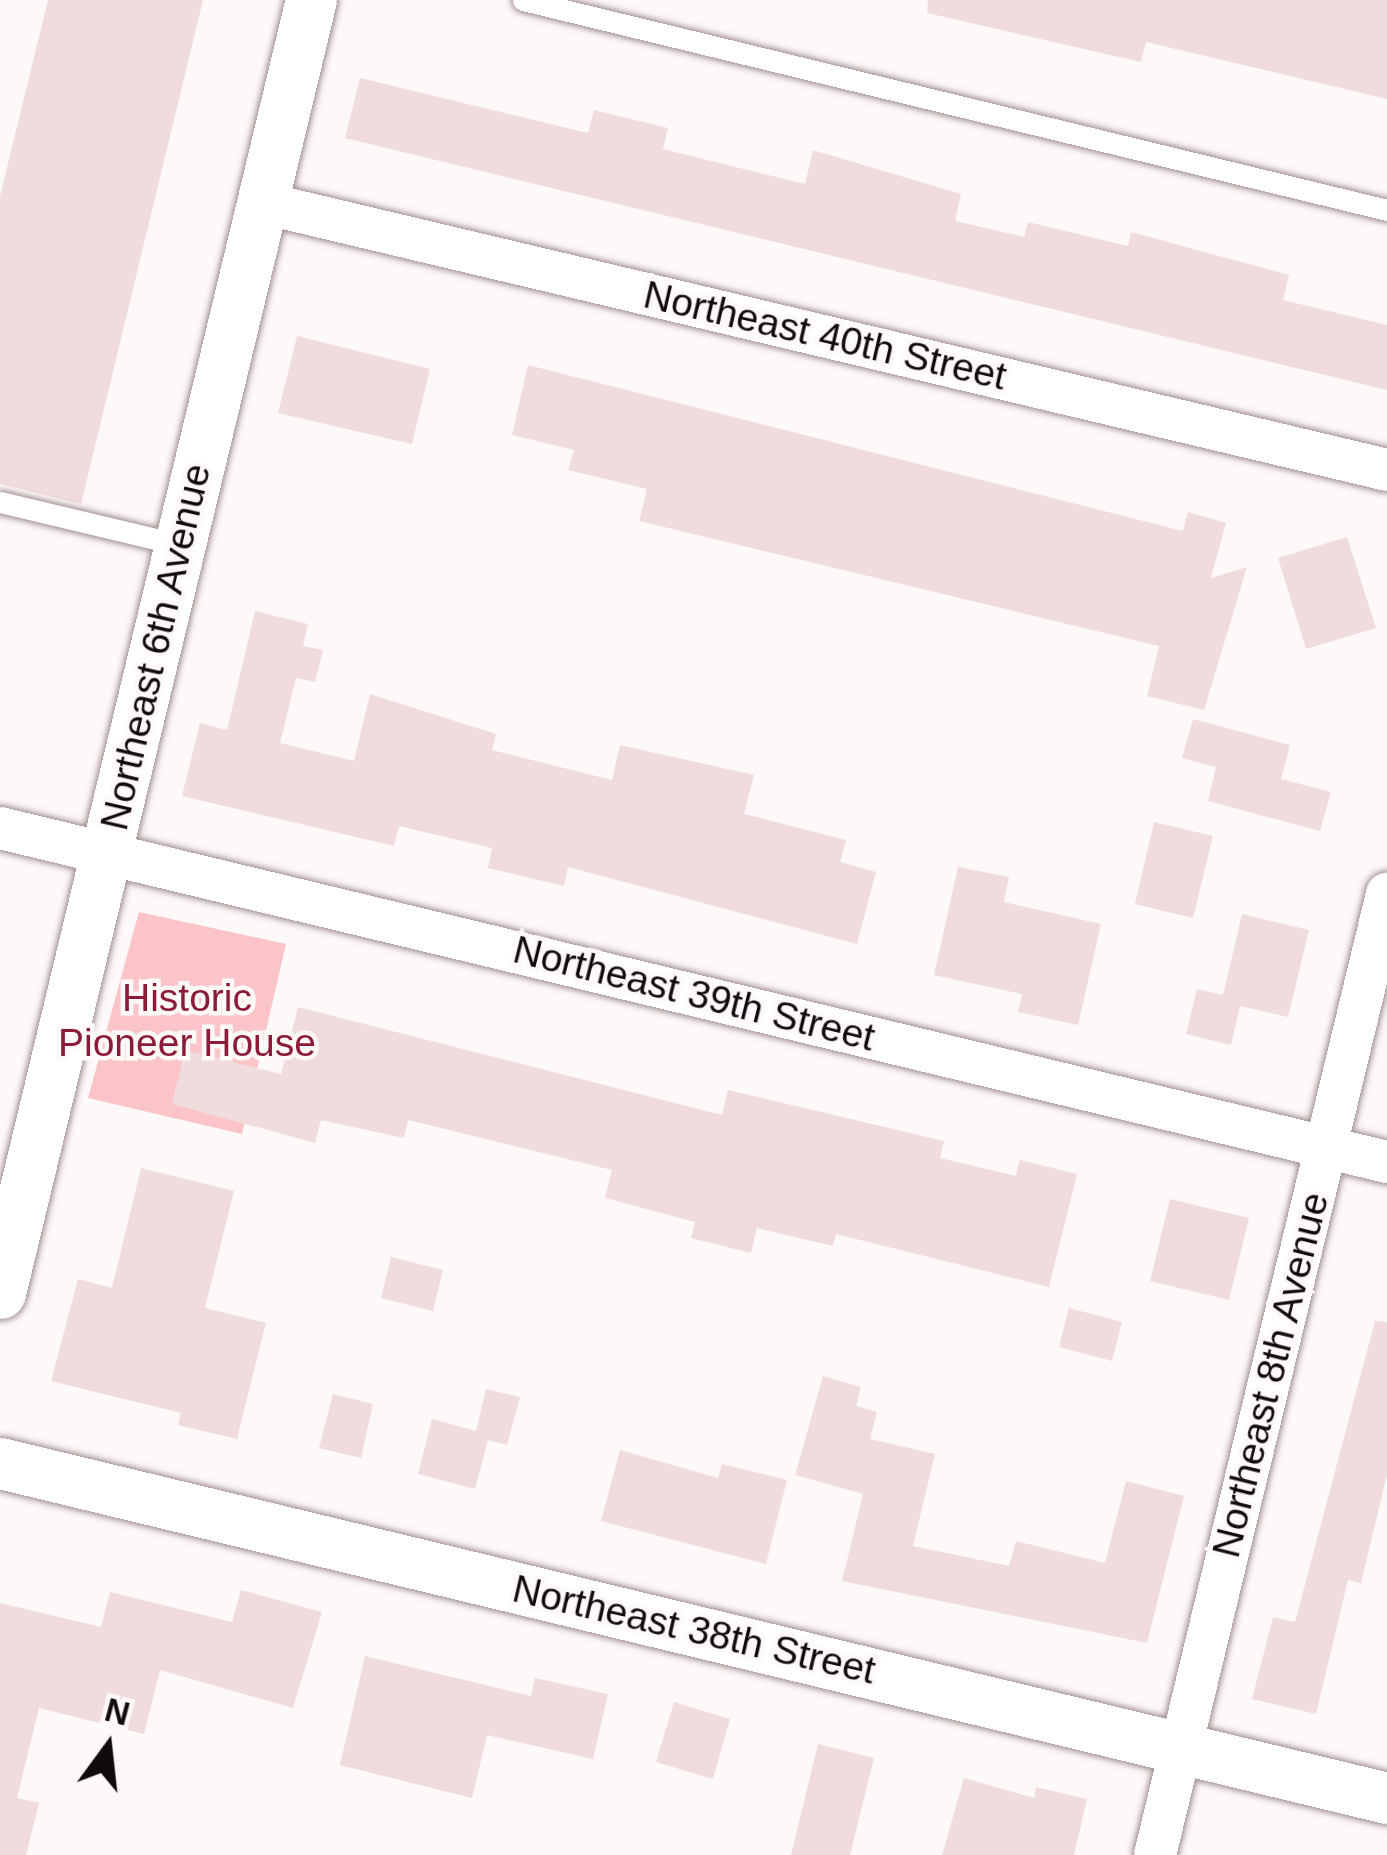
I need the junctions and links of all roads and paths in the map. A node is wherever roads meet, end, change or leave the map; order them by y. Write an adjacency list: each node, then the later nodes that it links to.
1 (311, 0): 3 (street, Northeast 6th Avenue)
2 (524, 0): 4 (lane)
3 (262, 203): 5 (street, Northeast 40th Street); 7 (street, Northeast 6th Avenue)
4 (1387, 210)
5 (1387, 470)
6 (0, 502): 7 (lane)
7 (180, 545): 9 (street, Northeast 6th Avenue)
8 (0, 828): 9 (street, Northeast 39th Street)
9 (106, 853): 11 (street, Northeast 39th Street); 13 (street, Northeast 6th Avenue)
10 (1387, 894): 11 (street, Northeast 8th Avenue)
11 (1326, 1147): 12 (street, Northeast 39th Street); 15 (street, Northeast 8th Avenue)
12 (1387, 1162)
13 (0, 1293)
14 (0, 1463): 15 (street, Northeast 38th Street)
15 (1177, 1748): 16 (street, Northeast 38th Street); 17 (street, Northeast 8th Avenue)
16 (1387, 1798)
17 (1155, 1855)

